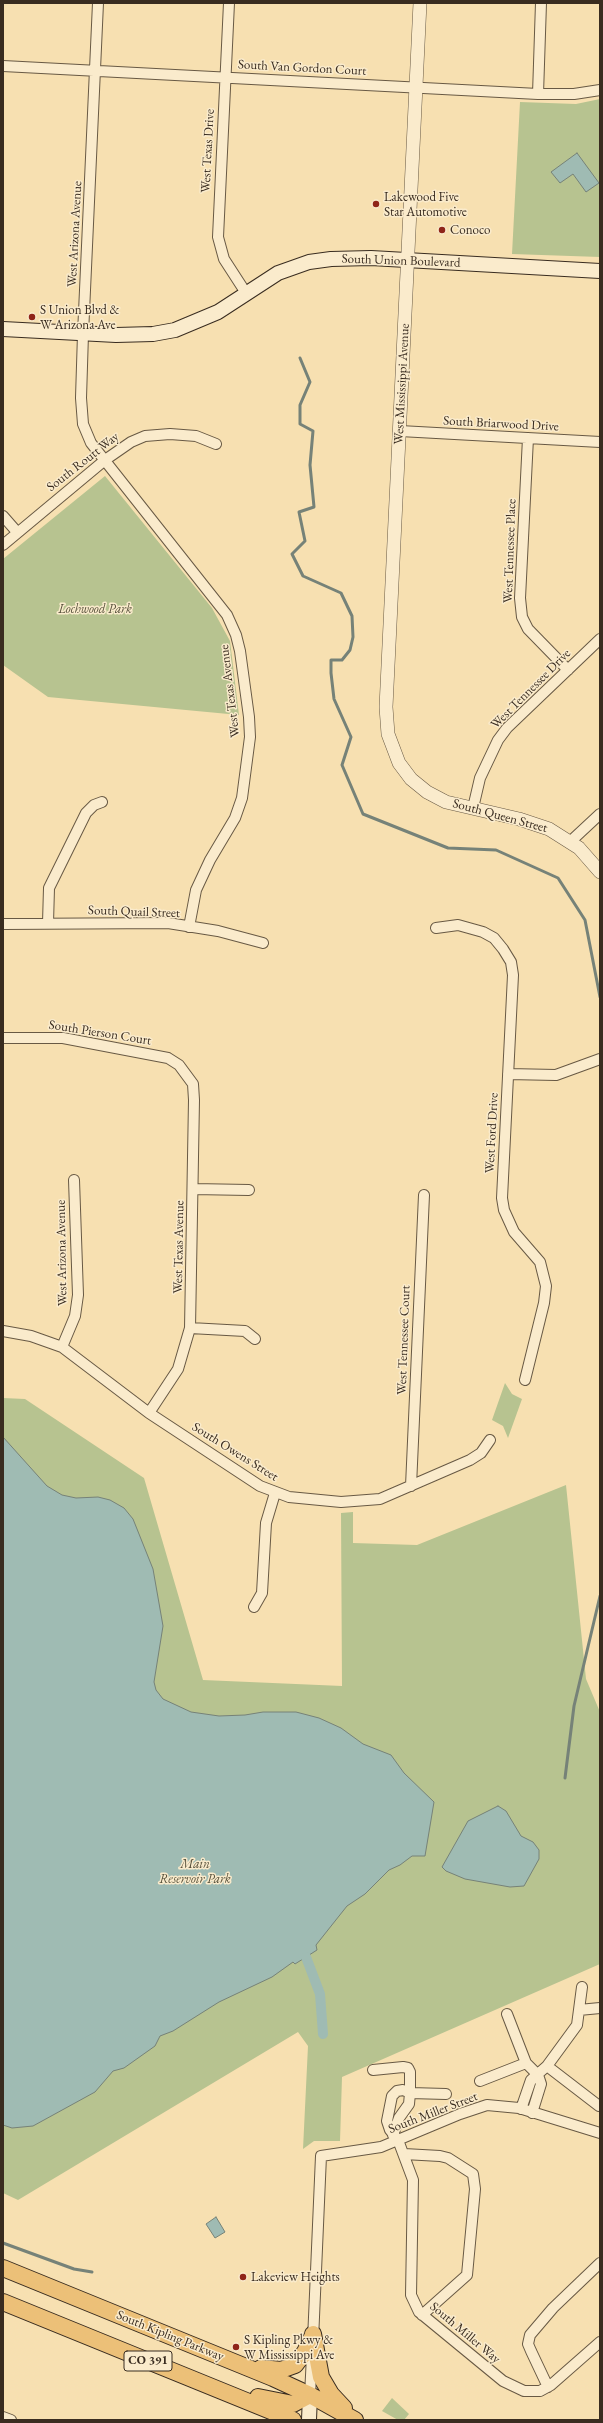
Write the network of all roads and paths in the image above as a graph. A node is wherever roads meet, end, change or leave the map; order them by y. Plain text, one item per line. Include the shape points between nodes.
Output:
1 (98, 3) edge
2 (229, 3) edge
3 (420, 3) edge
4 (541, 3) edge
5 (3, 66) edge
6 (96, 70) junction
7 (225, 77) junction
8 (417, 88) junction
9 (600, 90) edge
10 (538, 94) junction
11 (408, 260) junction
12 (600, 271) edge
13 (246, 293) junction
14 (3, 329) edge
15 (83, 334) junction
16 (400, 431) junction
17 (528, 438) junction
18 (600, 442) edge
19 (216, 444) dead end
20 (105, 460) junction
21 (3, 516) edge
22 (16, 532) junction
23 (3, 545) edge
24 (600, 639) edge
25 (568, 670) junction
26 (399, 763) joint
27 (102, 802) dead end
28 (473, 808) junction
29 (600, 814) edge
30 (571, 841) junction
31 (600, 872) edge
32 (48, 923) junction
33 (3, 924) edge
34 (189, 927) junction
35 (436, 928) dead end
36 (263, 943) dead end
37 (3, 1038) edge
38 (600, 1059) edge
39 (186, 1074) joint
40 (508, 1074) junction
41 (74, 1180) dead end
42 (193, 1189) junction
43 (249, 1190) dead end
44 (424, 1194) dead end
45 (190, 1328) junction
46 (3, 1331) edge
47 (255, 1339) dead end
48 (62, 1347) junction
49 (525, 1380) dead end
50 (149, 1413) junction
51 (490, 1440) dead end
52 (411, 1486) junction
53 (275, 1493) junction
54 (254, 1607) dead end
55 (582, 1987) dead end
56 (600, 2008) edge
57 (579, 2010) junction
58 (506, 2014) dead end
59 (526, 2063) junction
60 (547, 2066) junction
61 (373, 2070) dead end
62 (538, 2075) junction
63 (480, 2081) dead end
64 (410, 2093) junction
65 (446, 2094) dead end
66 (598, 2106) dead end
67 (521, 2109) junction
68 (532, 2112) junction
69 (600, 2133) edge
70 (396, 2138) junction
71 (404, 2154) junction
72 (600, 2263) edge
73 (3, 2268) edge
74 (3, 2302) edge
75 (422, 2316) junction
76 (313, 2334) junction
77 (600, 2342) edge
78 (230, 2360) junction
79 (209, 2386) junction
80 (548, 2387) junction
81 (310, 2394) junction
82 (247, 2402) junction
83 (3, 2416) edge
84 (11, 2420) edge
85 (271, 2420) edge
86 (293, 2420) edge
87 (309, 2420) edge
88 (355, 2420) edge
89 (361, 2420) edge

1 - 6 street, West Arizona Avenue
2 - 7 street, West Texas Drive
3 - 8 street, West Mississippi Avenue
4 - 10 street
5 - 6 street, South Van Gordon Court
6 - 7 street, South Van Gordon Court
6 - 15 street, West Arizona Avenue
7 - 8 street, South Van Gordon Court
7 - 13 street, West Texas Drive via 218,237 224,259
8 - 10 street, South Van Gordon Court
8 - 11 street, West Mississippi Avenue
9 - 10 street, South Van Gordon Court via 574,94
11 - 12 main road, South Union Boulevard
11 - 13 main road, South Union Boulevard via 320,260 278,273
11 - 16 street, West Mississippi Avenue
13 - 15 main road, South Union Boulevard via 207,318 175,330 129,335
14 - 15 main road, South Union Boulevard
15 - 20 street, West Arizona Avenue via 83,424 91,443
16 - 17 street, South Briarwood Drive
16 - 26 street, West Mississippi Avenue via 386,707 390,743
17 - 18 street, South Briarwood Drive
17 - 25 street, West Tennessee Place via 520,598 522,617 528,629
19 - 20 street, South Routt Way via 196,436 152,435 131,442
20 - 22 street, South Routt Way
20 - 34 street, West Texas Avenue via 227,615 240,651 250,738 242,798 235,818 196,890
21 - 22 street
22 - 23 street, South Routt Way
24 - 25 street, West Tennessee Drive
25 - 28 street, West Tennessee Drive via 507,728 498,740 480,778
26 - 28 street, South Queen Street via 411,779 427,792 446,802
27 - 32 street via 94,805 86,813 49,888
28 - 30 street, South Queen Street via 532,822
29 - 30 street
30 - 31 street, South Queen Street
32 - 33 street, South Quail Street
32 - 34 street, South Quail Street via 168,923
34 - 36 street, South Quail Street
35 - 40 street, West Ford Drive via 458,925 483,932 494,938 511,962 513,994
37 - 39 street, South Pierson Court via 63,1038 135,1050 168,1058
38 - 40 street via 556,1075
39 - 42 street, West Texas Avenue via 193,1084 194,1100
40 - 49 street, West Ford Drive via 502,1198 504,1210 514,1232 540,1262 546,1286
41 - 48 street, West Arizona Avenue via 78,1295 75,1316
42 - 43 street
42 - 45 street, West Texas Avenue
44 - 52 street, West Tennessee Court
45 - 47 street via 245,1331
45 - 50 street, West Texas Avenue via 178,1369
46 - 48 street, South Owens Street via 31,1336
48 - 50 street, South Owens Street
50 - 53 street, South Owens Street via 260,1486
51 - 52 street, South Owens Street via 480,1453 470,1460
52 - 53 street, South Owens Street via 373,1501 317,1500
53 - 54 street via 265,1529 262,1593
55 - 57 street
56 - 57 street
57 - 60 street via 577,2025
58 - 59 street
59 - 62 street
59 - 63 street
60 - 62 street
60 - 66 street
61 - 64 street via 408,2068
62 - 67 street via 531,2080
62 - 68 street via 541,2084
64 - 65 street
64 - 70 street via 409,2104 399,2118
64 - 70 street, South Miller Way via 396,2091 392,2096 388,2121
67 - 68 street, South Miller Street
67 - 70 street, South Miller Street via 498,2105 476,2108
68 - 69 street, South Miller Street
70 - 71 street, South Miller Way
70 - 76 street, South Miller Street via 372,2150 328,2153 322,2156
71 - 75 street, South Miller Way via 411,2170 414,2190 411,2295 414,2306
71 - 75 street via 448,2158 473,2174 475,2189 467,2275
72 - 80 street via 552,2308 530,2335 528,2344
73 - 78 main road, South Kipling Parkway / CO 391
74 - 79 main road, CO 391
75 - 80 street, South Miller Way via 510,2386 532,2392
76 - 78 main road via 301,2359 291,2368 273,2371
76 - 81 street
76 - 89 main road via 318,2365 326,2386 340,2404
77 - 80 street, South Miller Way
78 - 81 main road, South Kipling Parkway / CO 391
79 - 81 main road via 286,2404 299,2402
79 - 82 main road, CO 391
81 - 87 main road
81 - 88 main road, South Kipling Parkway / CO 391
82 - 85 main road
82 - 86 main road, CO 391
83 - 84 street

